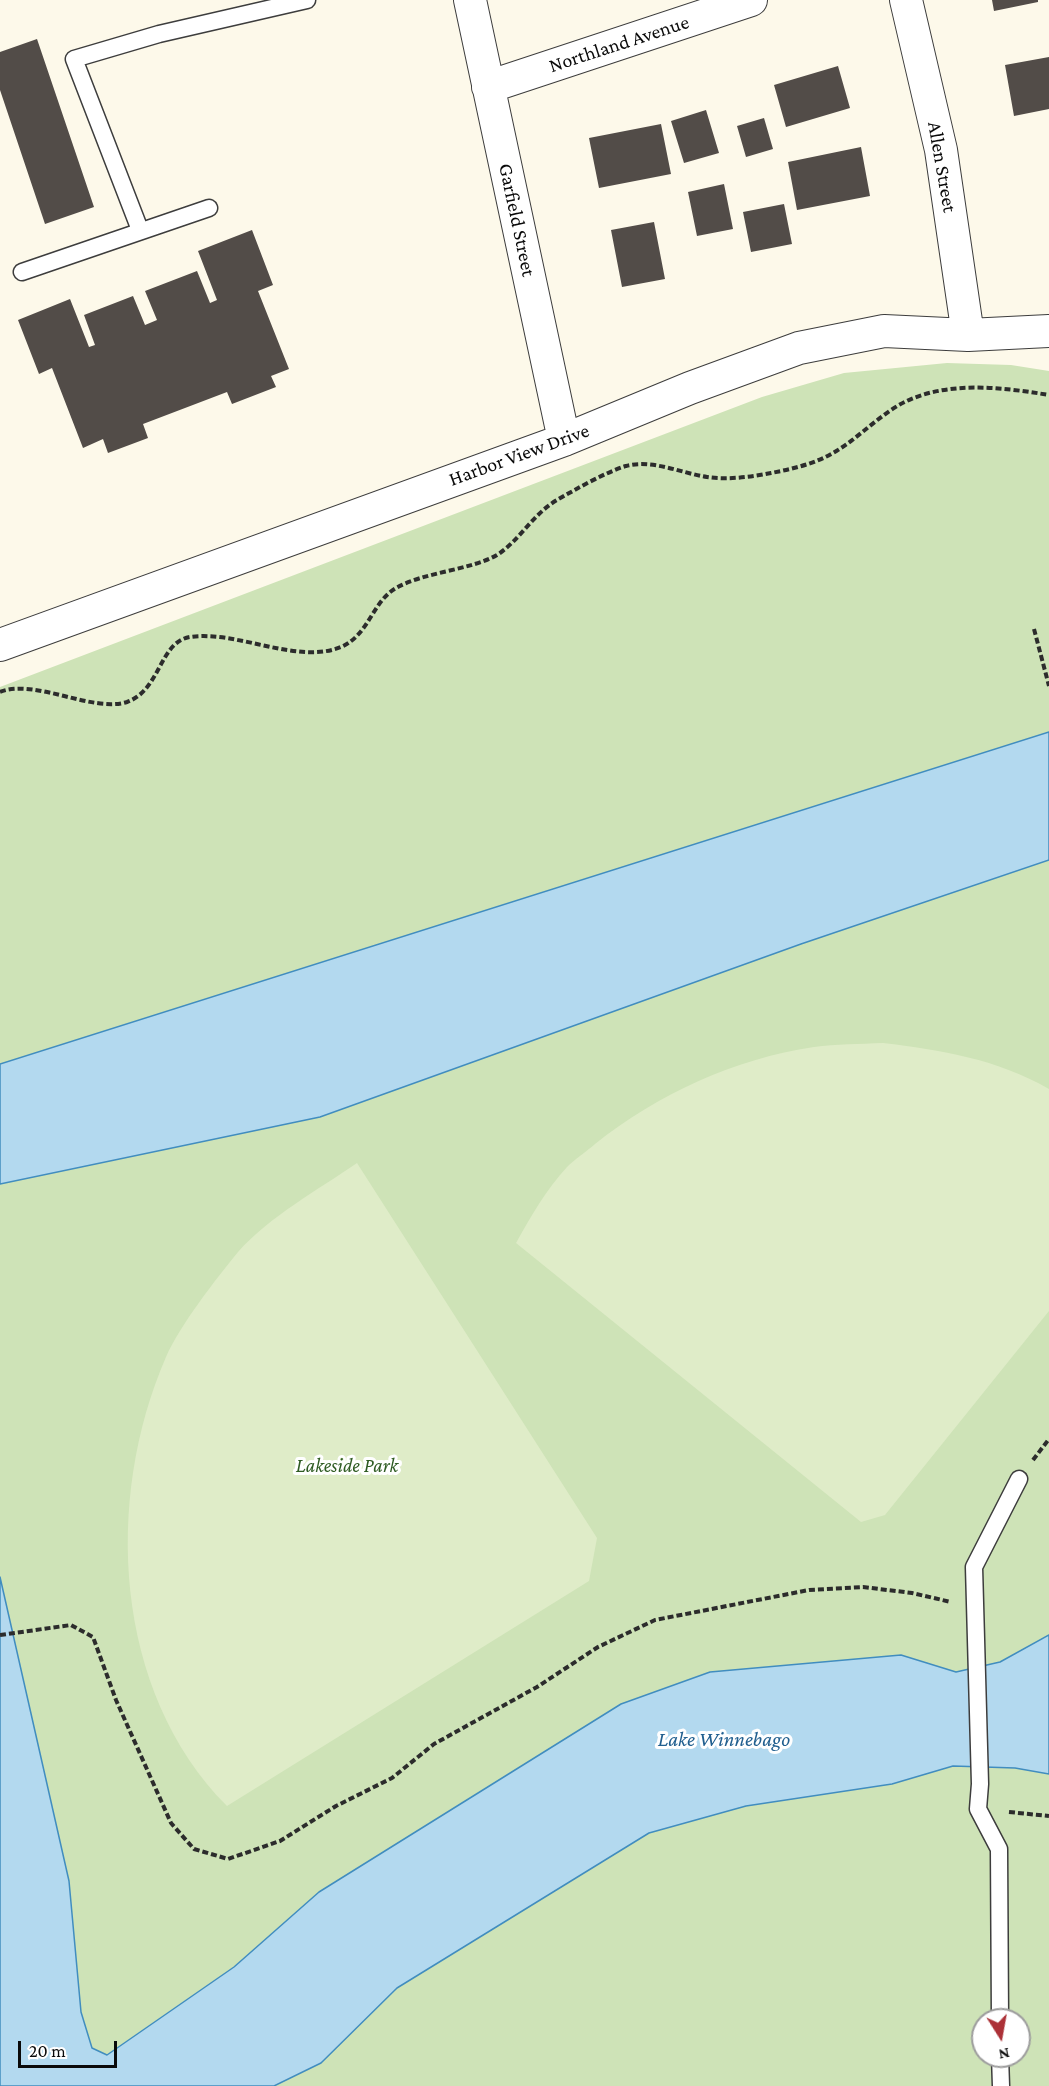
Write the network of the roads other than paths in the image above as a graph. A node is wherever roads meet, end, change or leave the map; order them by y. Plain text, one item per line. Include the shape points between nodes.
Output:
1 (307, 0) edge
2 (470, 0) edge
3 (751, 0) edge
4 (906, 0) edge
5 (488, 87) junction
6 (209, 208) dead end
7 (140, 230) junction
8 (22, 272) dead end
9 (1049, 331) edge
10 (968, 335) junction
11 (564, 440) junction
12 (0, 645) edge
13 (1019, 1479) dead end
14 (1000, 2008) edge
15 (1000, 2068) edge
16 (1000, 2086) edge

1 - 7 lane via 159,34 74,59
2 - 5 street, Garfield Street
3 - 5 street, Northland Avenue
4 - 10 street, Allen Street via 941,150
5 - 11 street, Garfield Street
6 - 7 lane
7 - 8 lane
9 - 10 street, Harbor View Drive
10 - 11 street, Harbor View Drive via 884,331 799,348
11 - 12 street, Harbor View Drive
13 - 14 lane via 974,1567 978,1809 999,1849
15 - 16 lane

